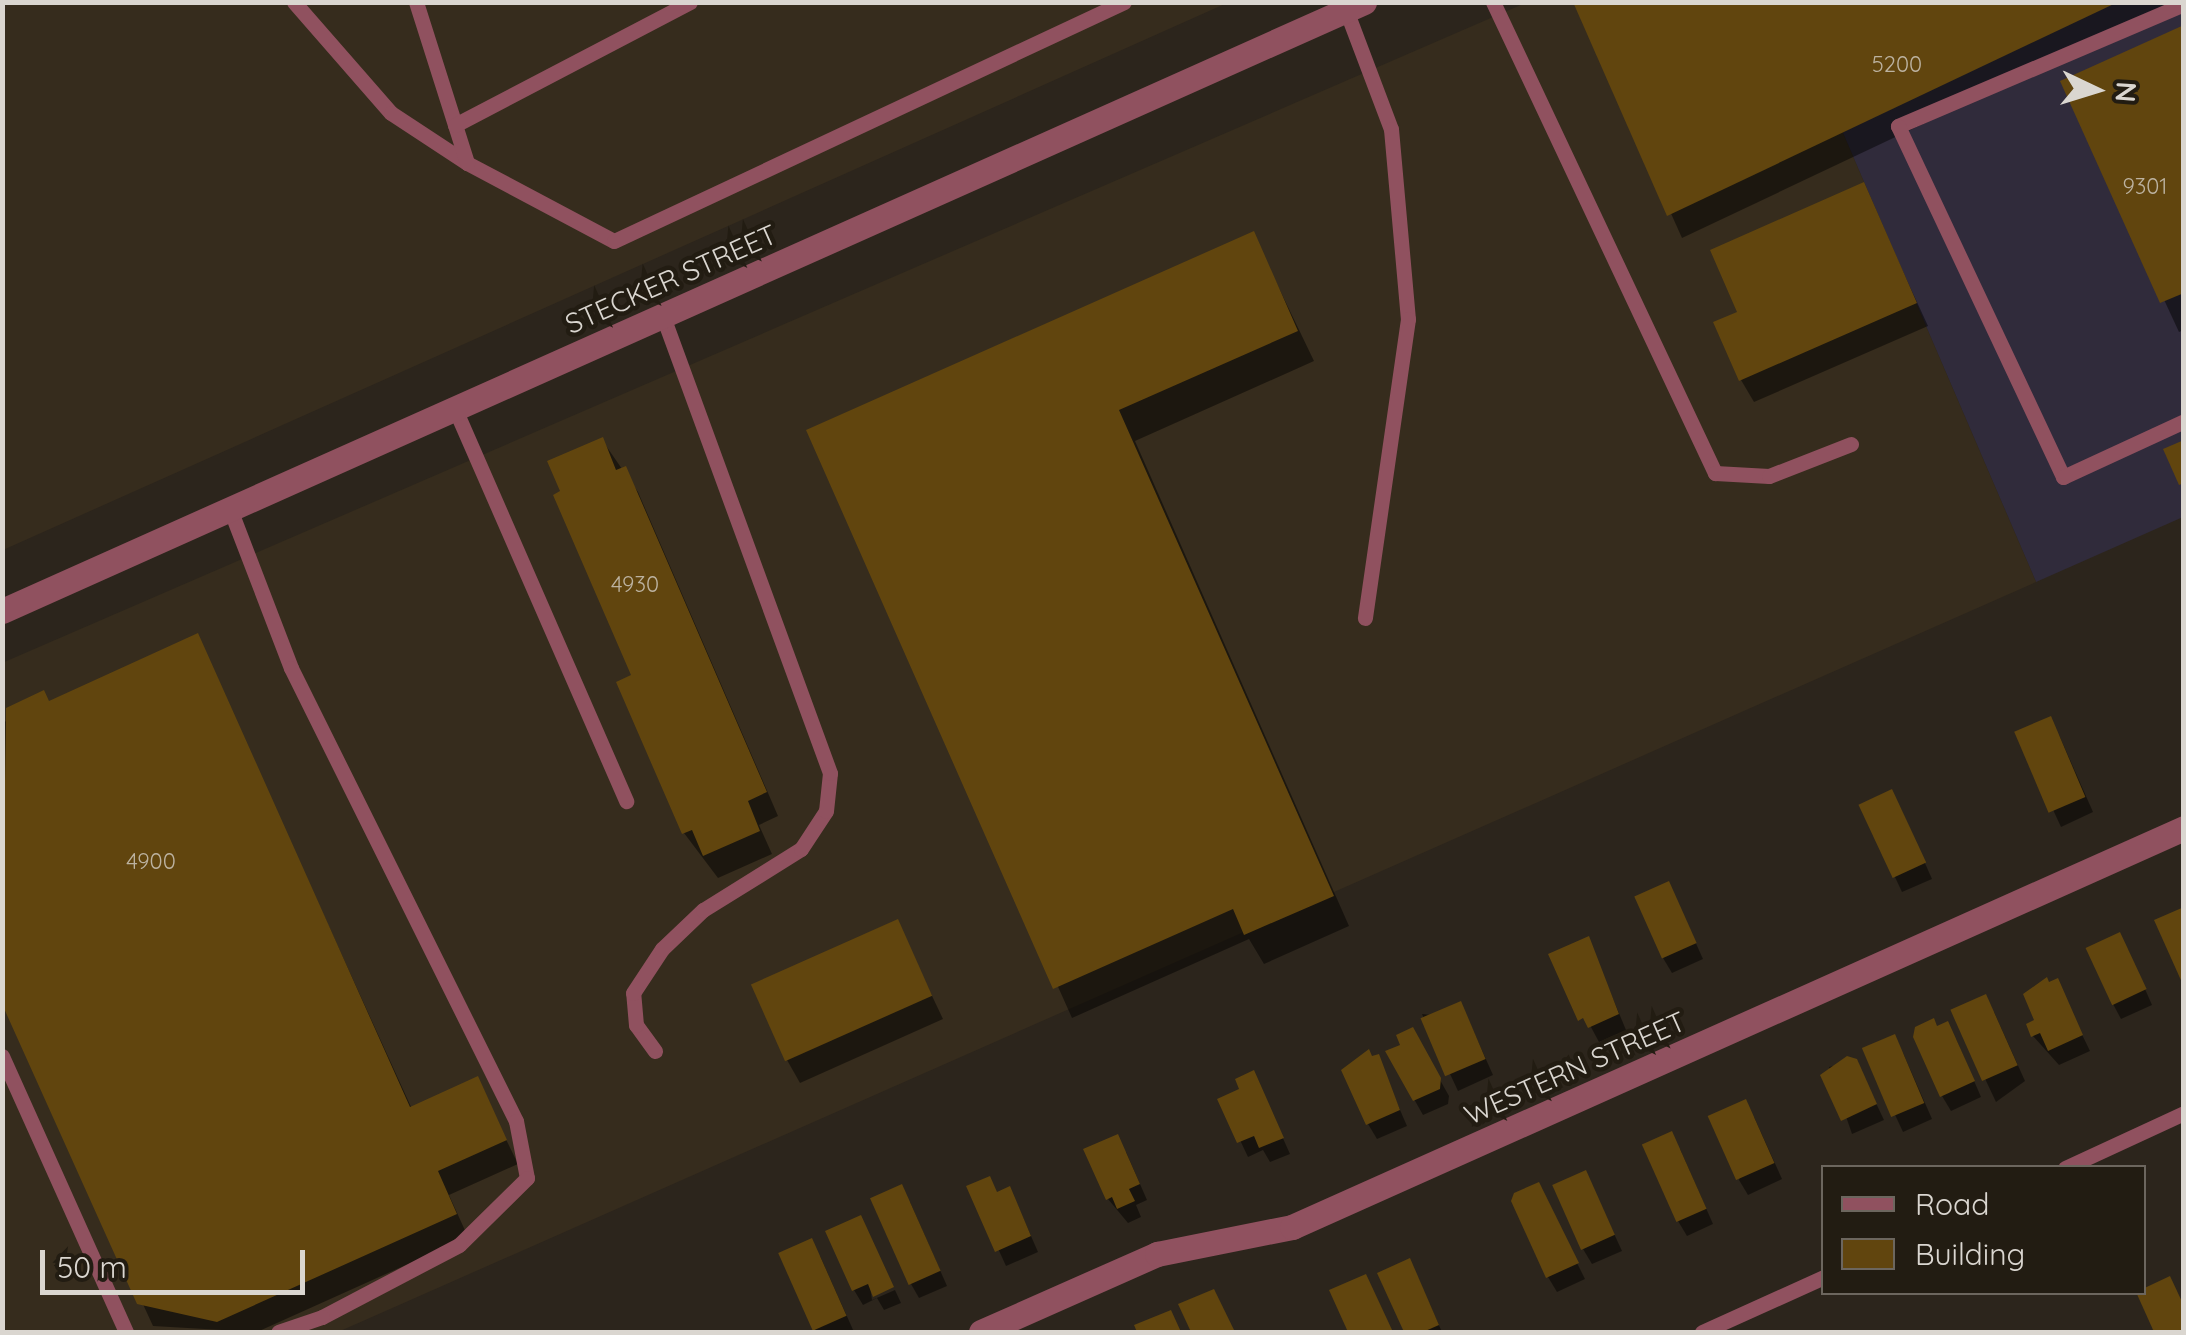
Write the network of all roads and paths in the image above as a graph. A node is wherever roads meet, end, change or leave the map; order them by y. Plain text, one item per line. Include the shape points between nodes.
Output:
1 (294, 2) edge
2 (416, 2) edge
3 (690, 2) edge
4 (1124, 2) edge
5 (1493, 2) edge
6 (2184, 4) edge
7 (1355, 6) edge
8 (455, 125) junction
9 (468, 163) junction
10 (663, 316) junction
11 (455, 409) junction
12 (2184, 420) edge
13 (1851, 444) dead end
14 (230, 509) junction
15 (2, 610) edge
16 (1365, 618) dead end
17 (626, 801) dead end
18 (2184, 828) edge
19 (655, 1051) dead end
20 (2, 1056) edge
21 (2184, 1114) edge
22 (2072, 1165) edge
23 (1821, 1278) edge
24 (126, 1332) edge
25 (278, 1332) edge
26 (981, 1332) edge
27 (1702, 1332) edge

1 - 9 lane via 390,112
2 - 8 lane
3 - 8 lane
4 - 9 lane via 614,240
5 - 13 lane via 1715,472 1768,476
6 - 12 lane via 1898,126 2062,477
7 - 10 street, STECKER STREET
7 - 16 lane via 1391,130 1408,320
8 - 9 lane
10 - 11 street, STECKER STREET
10 - 19 lane via 830,773 826,811 800,850 703,910 662,949 633,993 636,1026
11 - 14 street, STECKER STREET
11 - 17 lane
14 - 15 street, STECKER STREET
14 - 25 lane via 291,668 516,1121 527,1178 459,1245 322,1317
18 - 26 street, WESTERN STREET via 1292,1227 1157,1254
20 - 24 lane
21 - 22 lane
23 - 27 lane

